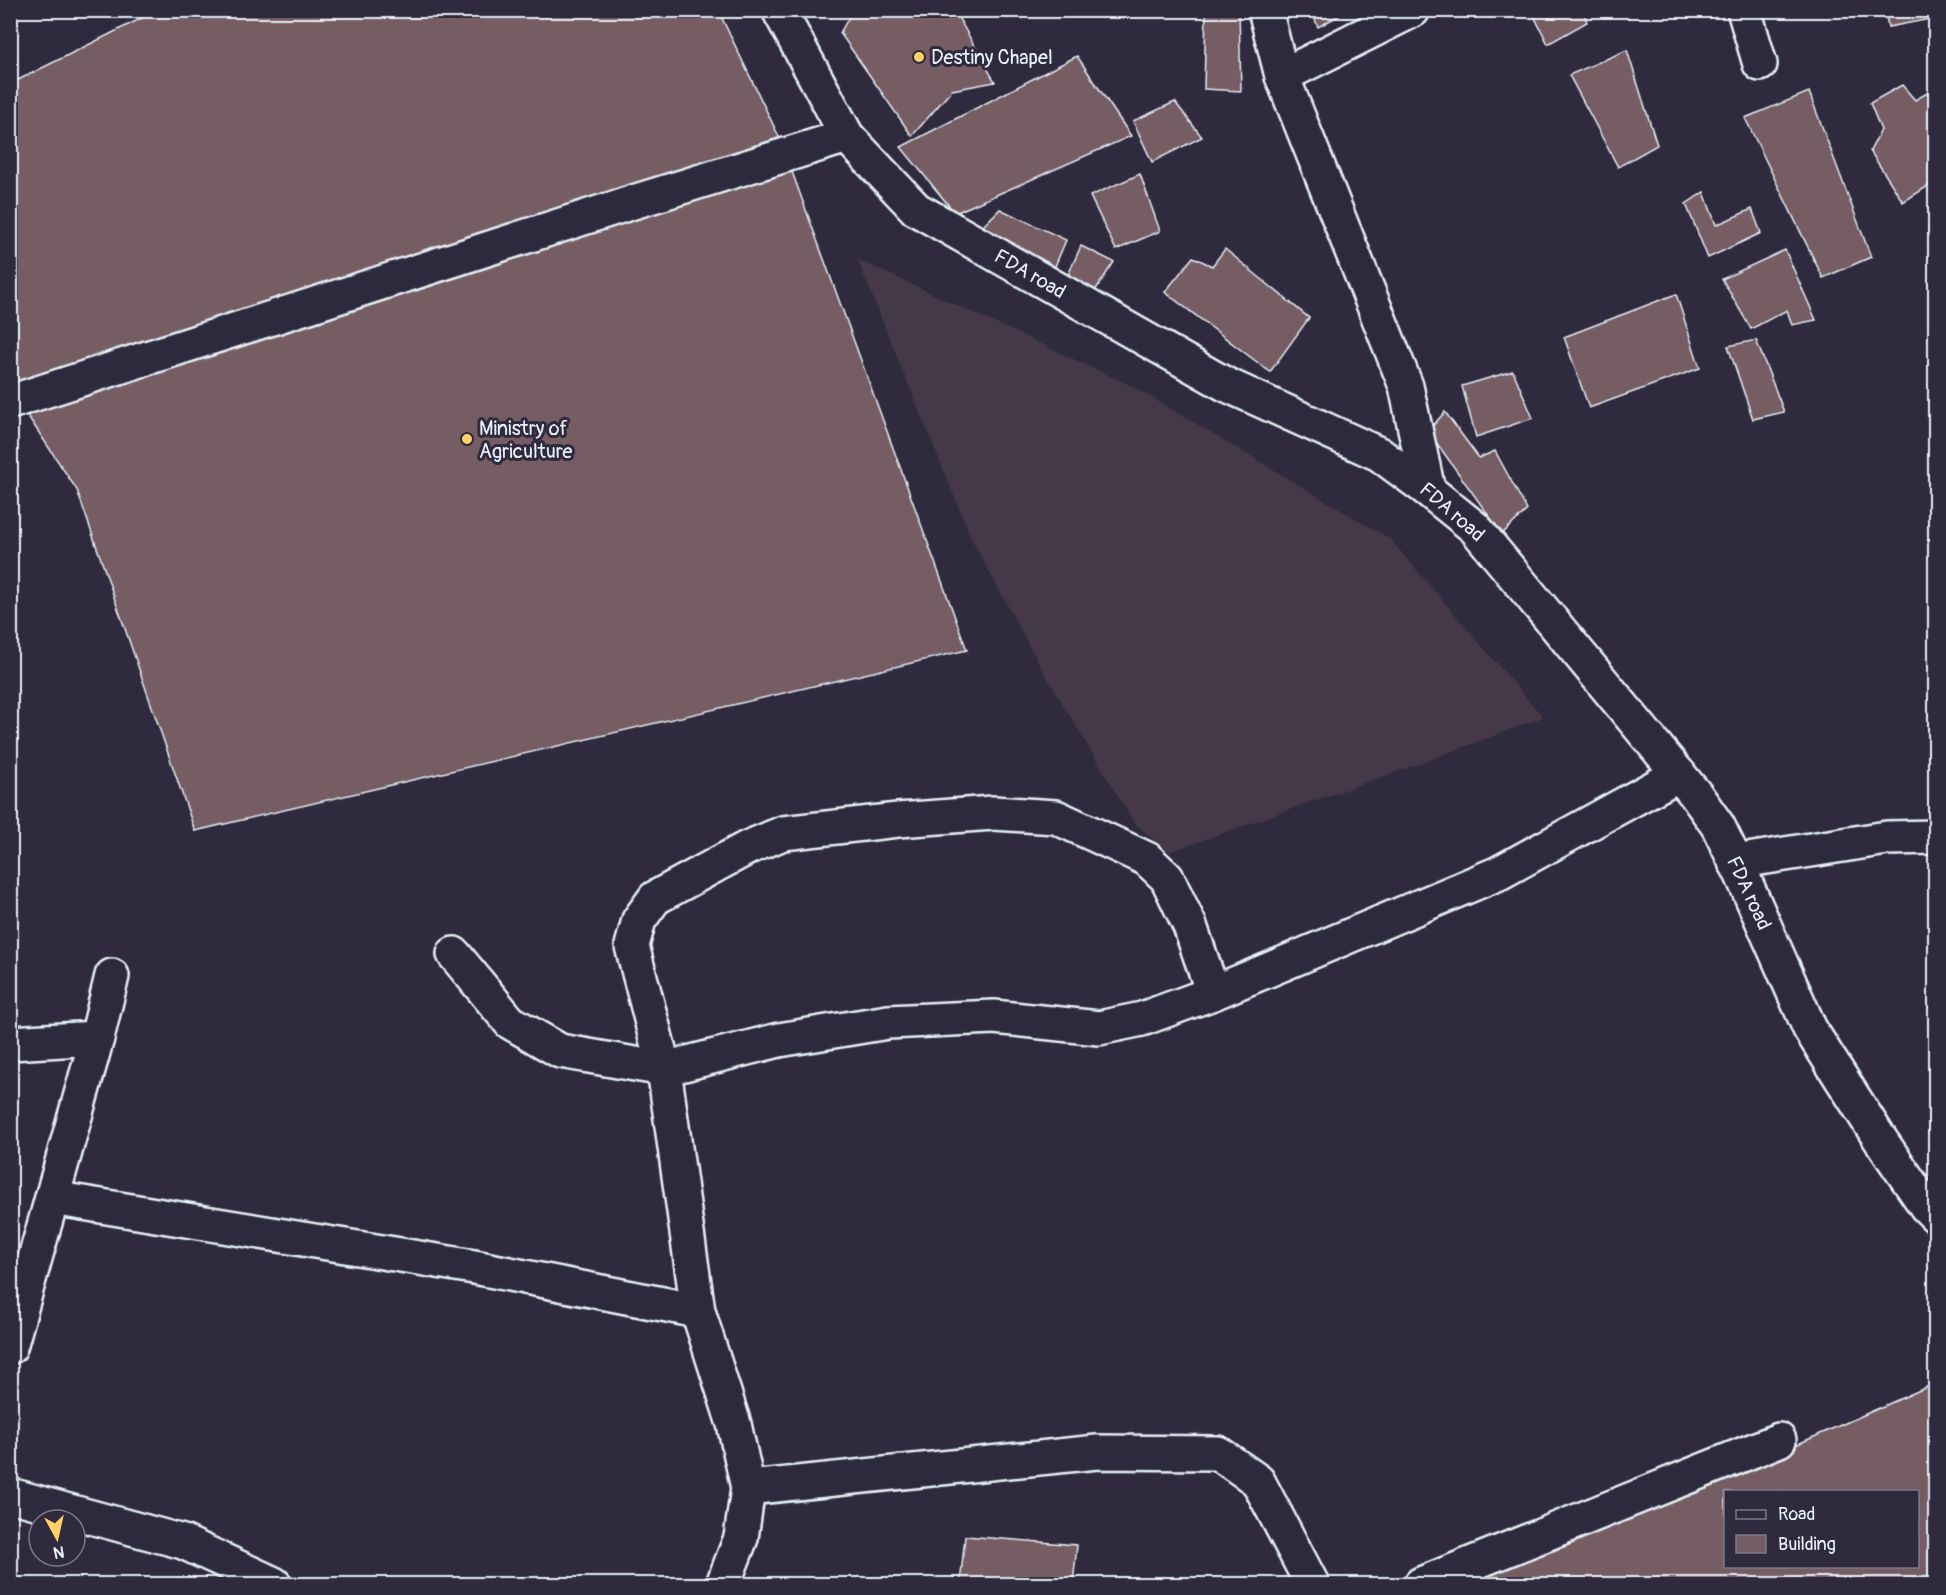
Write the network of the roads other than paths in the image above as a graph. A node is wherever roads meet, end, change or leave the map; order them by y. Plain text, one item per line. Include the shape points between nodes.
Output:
1 (779, 10) edge
2 (1265, 10) edge
3 (1413, 10) edge
4 (1744, 10) edge
5 (1760, 64) dead end
6 (1282, 76) junction
7 (847, 136) junction
8 (10, 402) edge
9 (1428, 490) junction
10 (1679, 774) junction
11 (1935, 837) edge
12 (1736, 862) junction
13 (454, 954) dead end
14 (112, 976) dead end
15 (1214, 993) junction
16 (97, 1038) junction
17 (10, 1043) edge
18 (664, 1069) junction
19 (52, 1198) junction
20 (1935, 1216) edge
21 (698, 1311) junction
22 (10, 1347) edge
23 (1779, 1440) dead end
24 (748, 1488) junction
25 (10, 1495) edge
26 (274, 1584) edge
27 (723, 1584) edge
28 (1312, 1584) edge
29 (1421, 1584) edge

1 - 7 street, FDA road
2 - 6 street
3 - 6 street
4 - 5 street
6 - 9 street via 1406,386
7 - 8 street
7 - 9 street, FDA road via 915,208 1225,384 1379,454
9 - 10 street, FDA road via 1475,528
10 - 12 street, FDA road via 1718,826
10 - 15 street via 1499,873
11 - 12 street via 1887,838
12 - 20 street, FDA road via 1810,1029
13 - 18 street via 510,1022 560,1051
14 - 16 street
15 - 18 street via 1142,1019 1100,1028 994,1017 888,1022 779,1040
15 - 18 street via 1190,926 1167,878 1147,859 1056,817 993,813 783,833 655,898 639,920 632,946
16 - 17 street
16 - 19 street
18 - 21 street
19 - 21 street via 474,1267
19 - 22 street
21 - 24 street via 734,1424
23 - 29 street
24 - 27 street via 741,1538
24 - 28 street via 1097,1452 1218,1453 1258,1481
25 - 26 street via 183,1542

